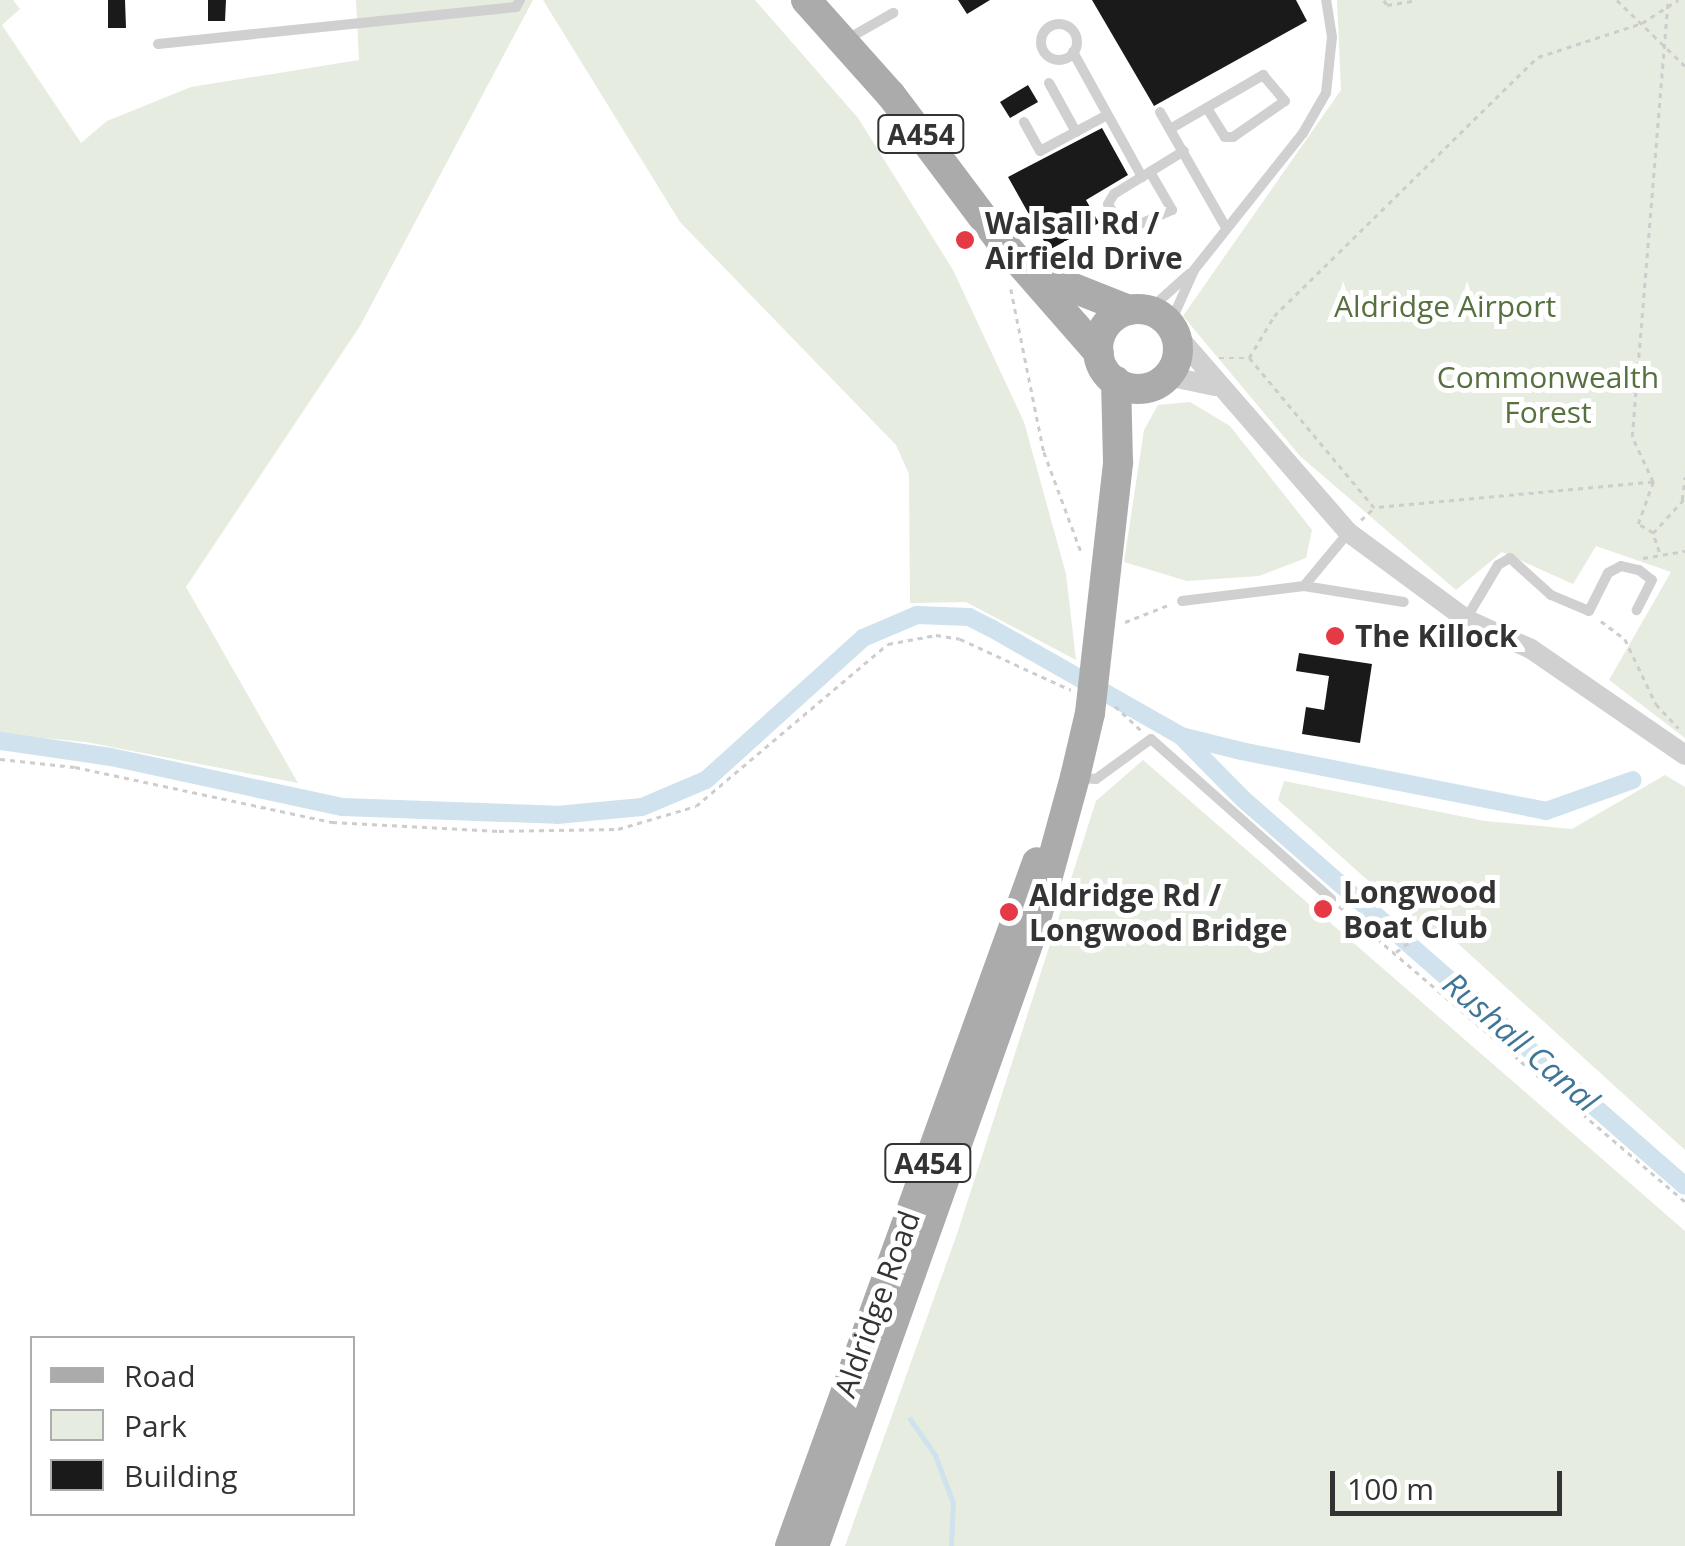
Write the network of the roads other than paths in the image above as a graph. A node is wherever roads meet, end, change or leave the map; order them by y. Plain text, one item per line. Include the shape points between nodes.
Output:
1 (520, 0) edge
2 (806, 0) edge
3 (1326, 0) edge
4 (894, 13) dead end
5 (844, 41) junction
6 (158, 44) dead end
7 (1072, 52) dead end
8 (1050, 82) dead end
9 (1207, 108) junction
10 (1160, 112) dead end
11 (1108, 115) junction
12 (1024, 122) dead end
13 (1170, 129) junction
14 (1076, 132) junction
15 (1184, 151) junction
16 (1146, 175) junction
17 (1225, 226) junction
18 (1194, 270) junction
19 (1030, 271) junction
20 (1156, 319) junction
21 (1099, 352) junction
22 (1165, 378) junction
23 (1116, 382) junction
24 (1214, 386) junction
25 (1118, 462) junction
26 (1348, 532) junction
27 (1304, 586) junction
28 (1182, 600) road end
29 (1404, 602) dead end
30 (1636, 610) dead end
31 (1466, 619) junction
32 (1685, 755) edge
33 (1074, 780) junction
34 (1331, 899) road end
35 (806, 1537) edge

1 - 6 lane via 516,7
2 - 5 main road, A454
3 - 17 lane via 1332,37 1326,93 1304,133
4 - 5 lane
5 - 19 main road, A454
7 - 11 lane
8 - 14 lane
9 - 9 lane via 1262,75 1271,77 1285,101 1233,138 1225,137
9 - 13 lane
10 - 13 lane
11 - 14 lane
11 - 16 lane
12 - 14 lane via 1040,152
13 - 15 lane
15 - 16 lane
15 - 17 lane
16 - 16 lane via 1108,204 1124,231 1172,210
17 - 18 lane
18 - 20 lane
18 - 20 lane
19 - 20 main road, A454
19 - 21 main road, A454
20 - 21 main road via 1108,324
20 - 22 main road via 1178,354
20 - 24 street
21 - 23 main road
22 - 23 main road via 1141,388
22 - 24 street
22 - 25 main road, Aldridge Road / A454
23 - 25 main road, Aldridge Road / A454
24 - 26 street
25 - 33 main road, Aldridge Road / A454 via 1095,689
26 - 27 lane
26 - 31 street
27 - 28 lane
27 - 29 lane
30 - 31 lane via 1652,580 1621,566 1598,586 1589,612 1552,595 1510,558 1498,565
31 - 32 street via 1530,649
33 - 34 lane via 1096,780 1151,739
33 - 35 main road, Aldridge Road / A454 via 1013,914

